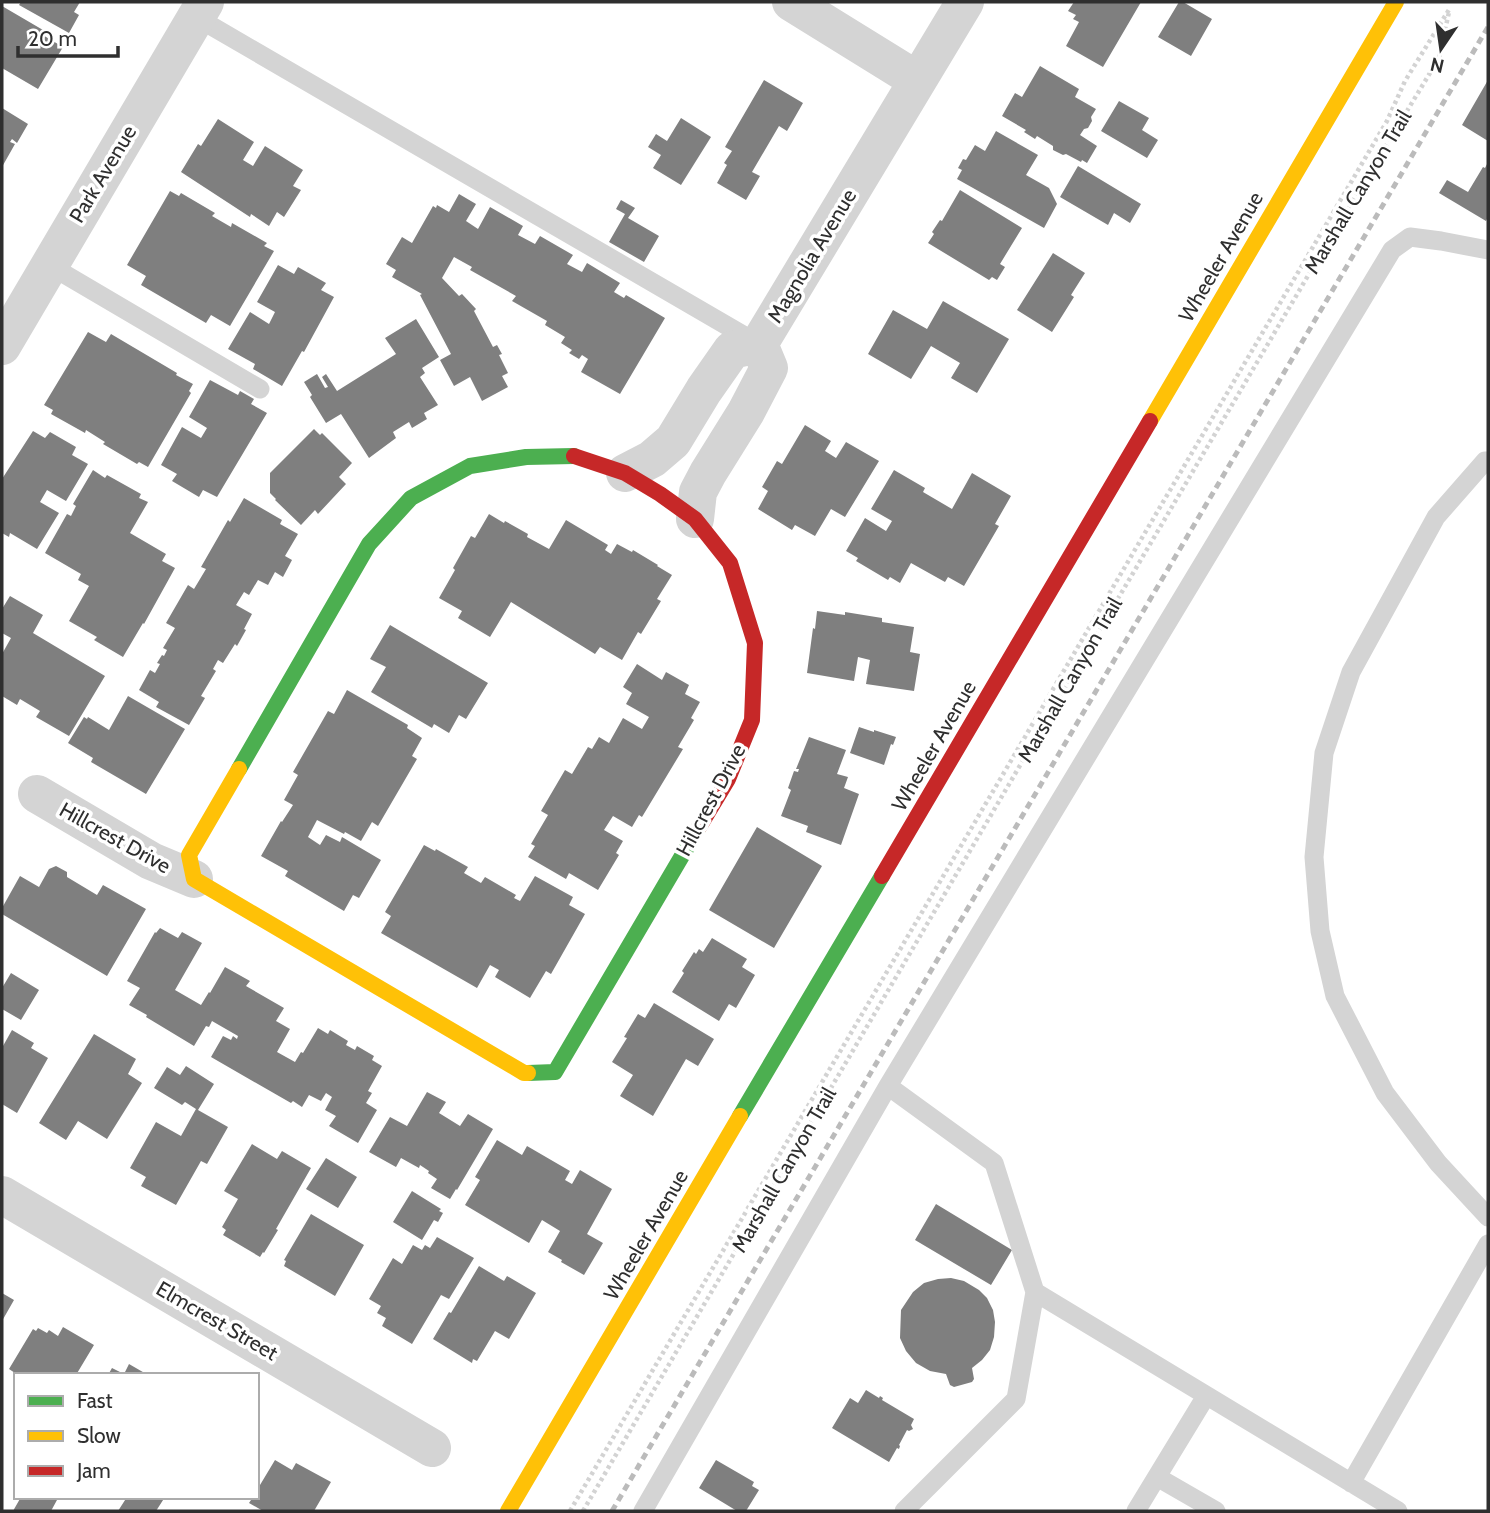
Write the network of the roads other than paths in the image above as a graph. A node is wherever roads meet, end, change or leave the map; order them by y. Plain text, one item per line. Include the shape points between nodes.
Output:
1 (791, 2) edge
2 (965, 2) edge
3 (1396, 2) edge
4 (200, 9) edge
5 (917, 80) junction
6 (1488, 250) edge
7 (49, 265) junction
8 (759, 344) junction
9 (2, 346) edge
10 (260, 389) dead end
11 (1488, 461) edge
12 (625, 473) junction
13 (695, 519) junction
14 (37, 794) dead end
15 (194, 879) junction
16 (888, 1086) junction
17 (2, 1195) edge
18 (1488, 1217) edge
19 (1488, 1244) edge
20 (1035, 1293) junction
21 (1206, 1396) junction
22 (432, 1448) dead end
23 (1157, 1477) junction
24 (1351, 1483) junction
25 (508, 1511) edge
26 (643, 1511) edge
27 (904, 1511) edge
28 (1136, 1511) edge
29 (1216, 1511) edge
30 (1398, 1511) edge

1 - 5 street
2 - 5 street, Magnolia Avenue
3 - 25 street, Wheeler Avenue
4 - 7 street, Park Avenue
4 - 8 lane
5 - 8 street, Magnolia Avenue
6 - 16 lane via 1410,237 1392,250
7 - 9 street, Park Avenue
7 - 10 lane
8 - 12 street, Magnolia Avenue via 732,350 673,441
8 - 13 street via 769,368 698,492
11 - 18 lane via 1436,517 1351,672 1324,752 1314,857 1320,931 1335,996 1385,1093 1438,1163
12 - 13 street, Hillcrest Drive
12 - 15 street, Hillcrest Drive via 574,457 526,457 470,466 411,498 369,544 189,855
13 - 15 street, Hillcrest Drive via 730,563 755,643 752,720 728,779 555,1072 524,1073
14 - 15 street, Hillcrest Drive via 151,861
16 - 20 lane via 995,1163
16 - 26 lane
17 - 22 street, Elmcrest Street
19 - 24 lane
20 - 21 lane
20 - 27 lane via 1016,1399
21 - 23 lane
21 - 24 lane
23 - 28 lane
23 - 29 lane
24 - 30 lane

